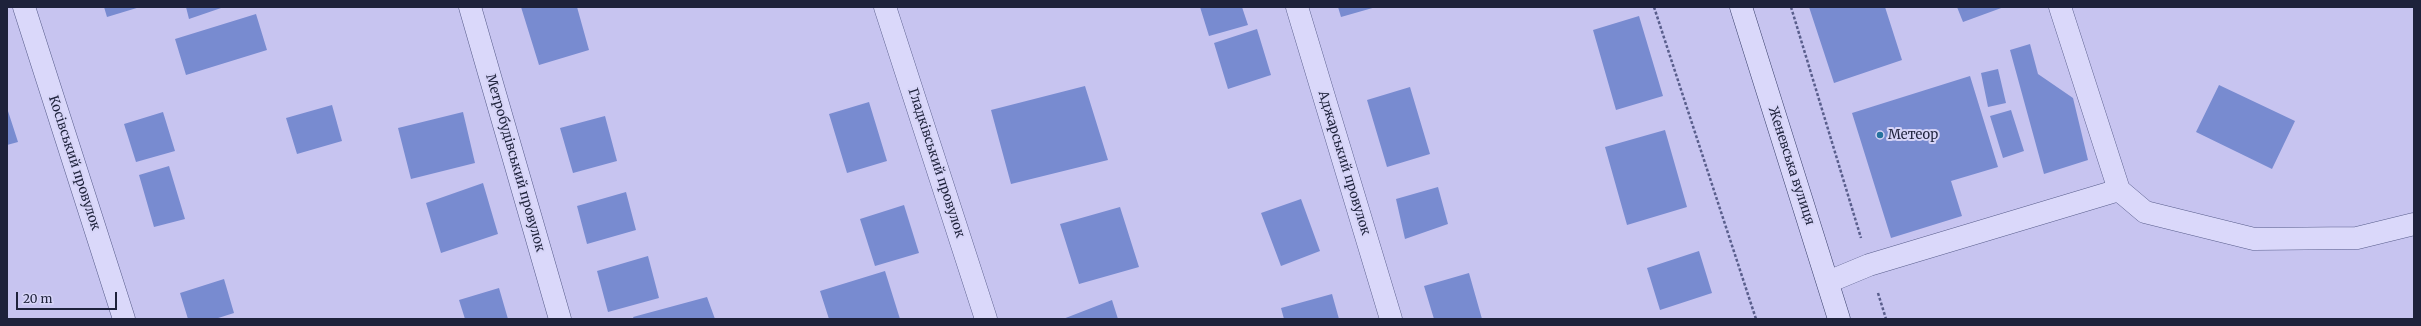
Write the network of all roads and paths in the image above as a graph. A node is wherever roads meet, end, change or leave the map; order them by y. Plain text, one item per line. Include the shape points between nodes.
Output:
1 (24, 7) edge
2 (470, 7) edge
3 (885, 7) edge
4 (1297, 7) edge
5 (1654, 7) edge
6 (1791, 7) edge
7 (2060, 7) edge
8 (1742, 11) edge
9 (2119, 190) junction
10 (2414, 224) edge
11 (1869, 265) junction
12 (1828, 282) junction
13 (124, 319) edge
14 (560, 319) edge
15 (986, 319) edge
16 (1391, 319) edge
17 (1756, 319) edge
18 (1839, 319) edge
19 (1886, 319) edge

1 - 13 street, Косівський провулок
2 - 14 street, Метробудівський провулок
3 - 15 street, Гладківський провулок
4 - 16 street, Аджарський провулок
5 - 17 path
6 - 11 path
7 - 9 street
8 - 12 street, Женевська вулиця
9 - 10 street via 2145,212 2254,239 2357,238
9 - 11 street
11 - 12 street
11 - 19 path
12 - 18 street, Женевська вулиця

